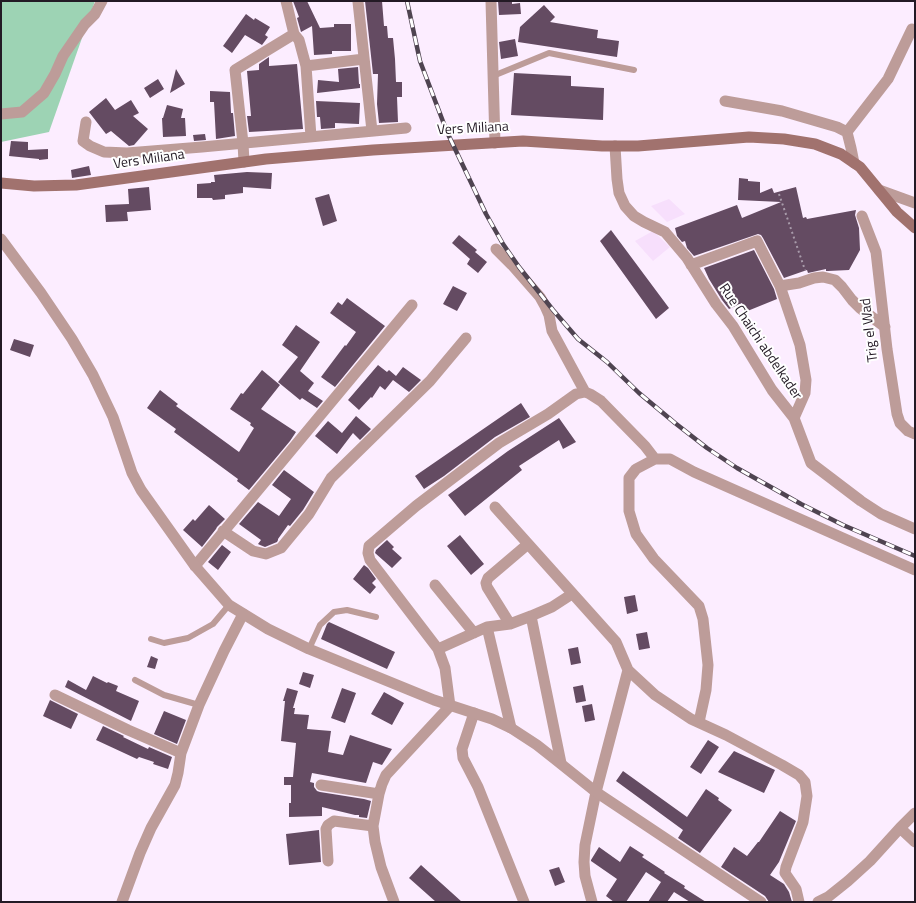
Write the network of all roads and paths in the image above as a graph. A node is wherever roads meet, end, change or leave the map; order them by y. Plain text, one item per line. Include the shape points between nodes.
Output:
1 (102, 1) edge
2 (286, 1) edge
3 (490, 1) edge
4 (358, 2) edge
5 (912, 29) dead end
6 (294, 34) junction
7 (364, 59) junction
8 (306, 66) junction
9 (634, 70) dead end
10 (493, 76) junction
11 (725, 101) dead end
12 (1, 114) edge
13 (86, 122) dead end
14 (406, 128) dead end
15 (372, 131) junction
16 (847, 132) junction
17 (311, 137) junction
18 (243, 143) junction
19 (495, 143) junction
20 (615, 146) junction
21 (244, 162) junction
22 (854, 163) junction
23 (1, 183) edge
24 (879, 190) junction
25 (779, 194) dead end
26 (915, 203) edge
27 (862, 216) dead end
28 (915, 228) edge
29 (1, 239) edge
30 (496, 249) dead end
31 (691, 265) junction
32 (809, 280) junction
33 (780, 286) junction
34 (412, 305) dead end
35 (885, 327) junction
36 (466, 338) dead end
37 (585, 392) junction
38 (794, 418) junction
39 (915, 434) edge
40 (655, 459) junction
41 (495, 507) dead end
42 (915, 529) edge
43 (223, 531) junction
44 (528, 544) junction
45 (195, 566) junction
46 (915, 570) edge
47 (435, 585) dead end
48 (572, 594) junction
49 (229, 605) junction
50 (243, 614) junction
51 (531, 616) junction
52 (376, 617) dead end
53 (510, 624) junction
54 (488, 627) junction
55 (474, 633) junction
56 (151, 639) dead end
57 (309, 649) junction
58 (438, 649) junction
59 (628, 670) junction
60 (135, 680) dead end
61 (55, 695) dead end
62 (199, 705) junction
63 (450, 706) junction
64 (474, 713) junction
65 (699, 722) junction
66 (511, 728) junction
67 (181, 753) junction
68 (561, 763) junction
69 (321, 785) dead end
70 (596, 792) junction
71 (379, 794) junction
72 (915, 814) edge
73 (373, 826) junction
74 (900, 828) junction
75 (915, 842) edge
76 (328, 861) dead end
77 (122, 902) edge
78 (394, 902) edge
79 (524, 902) edge
80 (592, 902) edge
81 (761, 902) edge
82 (799, 902) edge
83 (818, 902) edge

1 - 12 street via 63,56 44,93 22,112
2 - 6 street
3 - 10 street
4 - 7 street
5 - 16 street via 888,79
6 - 8 street via 299,40
6 - 18 street via 236,70
7 - 8 street
7 - 15 street
8 - 17 street
9 - 10 lane via 549,53
10 - 19 street
11 - 16 street via 782,111
13 - 18 street via 83,141 104,152 127,153
14 - 15 street
15 - 17 street
16 - 22 street
17 - 18 street
18 - 21 street
19 - 20 main road, Vers Miliana via 523,141
19 - 21 main road, Vers Miliana via 373,150
20 - 22 main road, Vers Miliana via 646,146 749,137 784,139 815,144 841,154
20 - 31 street, Rue Chaichi abdelkader via 619,193 625,206 634,216 665,232
21 - 23 main road, Vers Miliana via 76,185 34,186
22 - 24 main road, Vers Miliana
24 - 26 street
24 - 28 main road, Vers Miliana via 897,212
25 - 32 path
27 - 35 street, Trig el Wad via 876,252
29 - 45 street via 72,339 113,417 132,473 141,490
30 - 37 street via 545,306 552,331
31 - 33 street via 757,241
31 - 38 street, Rue Chaichi abdelkader via 733,326 772,390
32 - 33 street
32 - 35 street via 823,277 835,280 860,308
33 - 38 street via 800,345 806,380 805,393
34 - 43 street
35 - 39 street, Trig el Wad via 897,414 900,423
36 - 43 street via 430,381 331,478 309,514 281,548 266,554 252,551
37 - 40 street via 601,401
37 - 58 street via 576,394 499,443 416,506 369,546 370,560
38 - 42 street, Rue Chaichi abdelkader via 811,463 881,514
40 - 46 street via 670,459
40 - 65 street via 636,468 629,478 629,511 636,534 654,559 699,606 708,664 706,690
41 - 44 street
43 - 45 street
44 - 48 street
44 - 53 street via 488,578 486,583
45 - 49 street
47 - 55 street
48 - 51 street
48 - 59 street via 616,642
49 - 50 street
49 - 56 lane via 213,624 188,638 164,643
50 - 57 street
50 - 62 street
51 - 53 street
51 - 68 street
52 - 57 lane via 347,610 334,612 320,625
53 - 54 street
54 - 55 street
54 - 66 street
55 - 58 street
57 - 63 street
58 - 63 street via 445,668
59 - 65 street via 655,695
59 - 70 street
60 - 62 lane via 164,695
61 - 67 street
62 - 67 street
63 - 64 street
63 - 71 street via 386,775
64 - 66 street
64 - 79 street via 462,749 463,758 478,787
65 - 82 street via 782,765 799,775 805,782 807,796 803,822 785,873 796,889
66 - 68 street
67 - 77 street via 175,785 151,828
68 - 70 street
69 - 71 street
70 - 80 street via 584,862
70 - 81 street
71 - 73 street
72 - 74 street
73 - 76 street via 334,822 328,825
73 - 78 street via 375,842
74 - 75 street
74 - 83 street via 848,882

